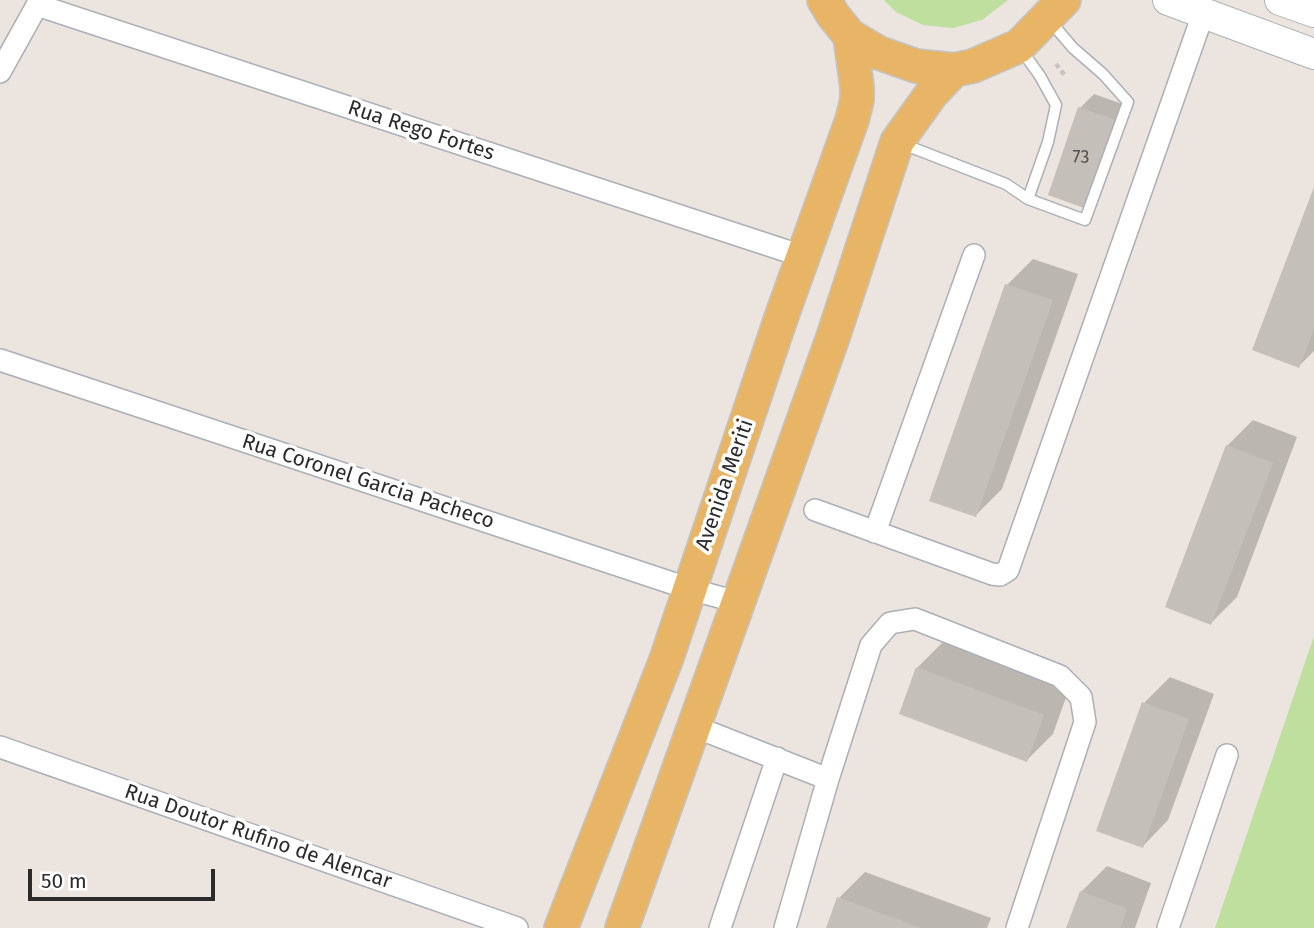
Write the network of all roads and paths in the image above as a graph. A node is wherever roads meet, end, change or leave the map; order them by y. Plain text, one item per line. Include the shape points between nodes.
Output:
1 (824, 0) edge
2 (1168, 0) edge
3 (1280, 0) edge
4 (39, 3) edge
5 (1061, 7) edge
6 (1314, 12) edge
7 (1203, 13) junction
8 (850, 36) junction
9 (1019, 46) junction
10 (1314, 54) edge
11 (1056, 65) dead end
12 (954, 70) junction
13 (0, 72) edge
14 (1066, 78) dead end
15 (897, 142) junction
16 (1028, 199) junction
17 (974, 255) dead end
18 (805, 257) junction
19 (0, 360) edge
20 (815, 510) dead end
21 (875, 531) junction
22 (690, 589) junction
23 (737, 602) junction
24 (693, 726) junction
25 (0, 747) edge
26 (1227, 755) dead end
27 (777, 758) junction
28 (828, 779) junction
29 (517, 928) edge
30 (561, 928) edge
31 (622, 928) edge
32 (720, 928) edge
33 (785, 928) edge
34 (1017, 928) edge
35 (1168, 928) edge

1 - 8 main road
2 - 7 main road
3 - 6 main road
4 - 13 street
4 - 18 street, Rua Rego Fortes
5 - 9 main road
5 - 16 lane via 1073,48 1128,102 1086,220
7 - 10 main road
7 - 21 street via 1008,570 992,574
8 - 12 main road via 878,53 916,66
8 - 18 main road, Avenida Meriti via 857,100
9 - 12 main road
9 - 16 lane via 1056,105
11 - 14 path
12 - 15 main road
15 - 16 lane via 1006,184
15 - 23 main road via 833,337
17 - 21 street
18 - 22 main road, Avenida Meriti
19 - 22 street, Rua Coronel Garcia Pacheco
20 - 21 street
22 - 23 street, Rua Coronel Garcia Pacheco
22 - 30 main road, Avenida Meriti
23 - 24 main road
24 - 27 street
24 - 31 main road
25 - 29 street, Rua Doutor Rufino de Alencar
26 - 35 street
27 - 28 street
27 - 32 street
28 - 33 street
28 - 34 street via 871,645 890,623 915,619 1060,676 1081,697 1085,722

